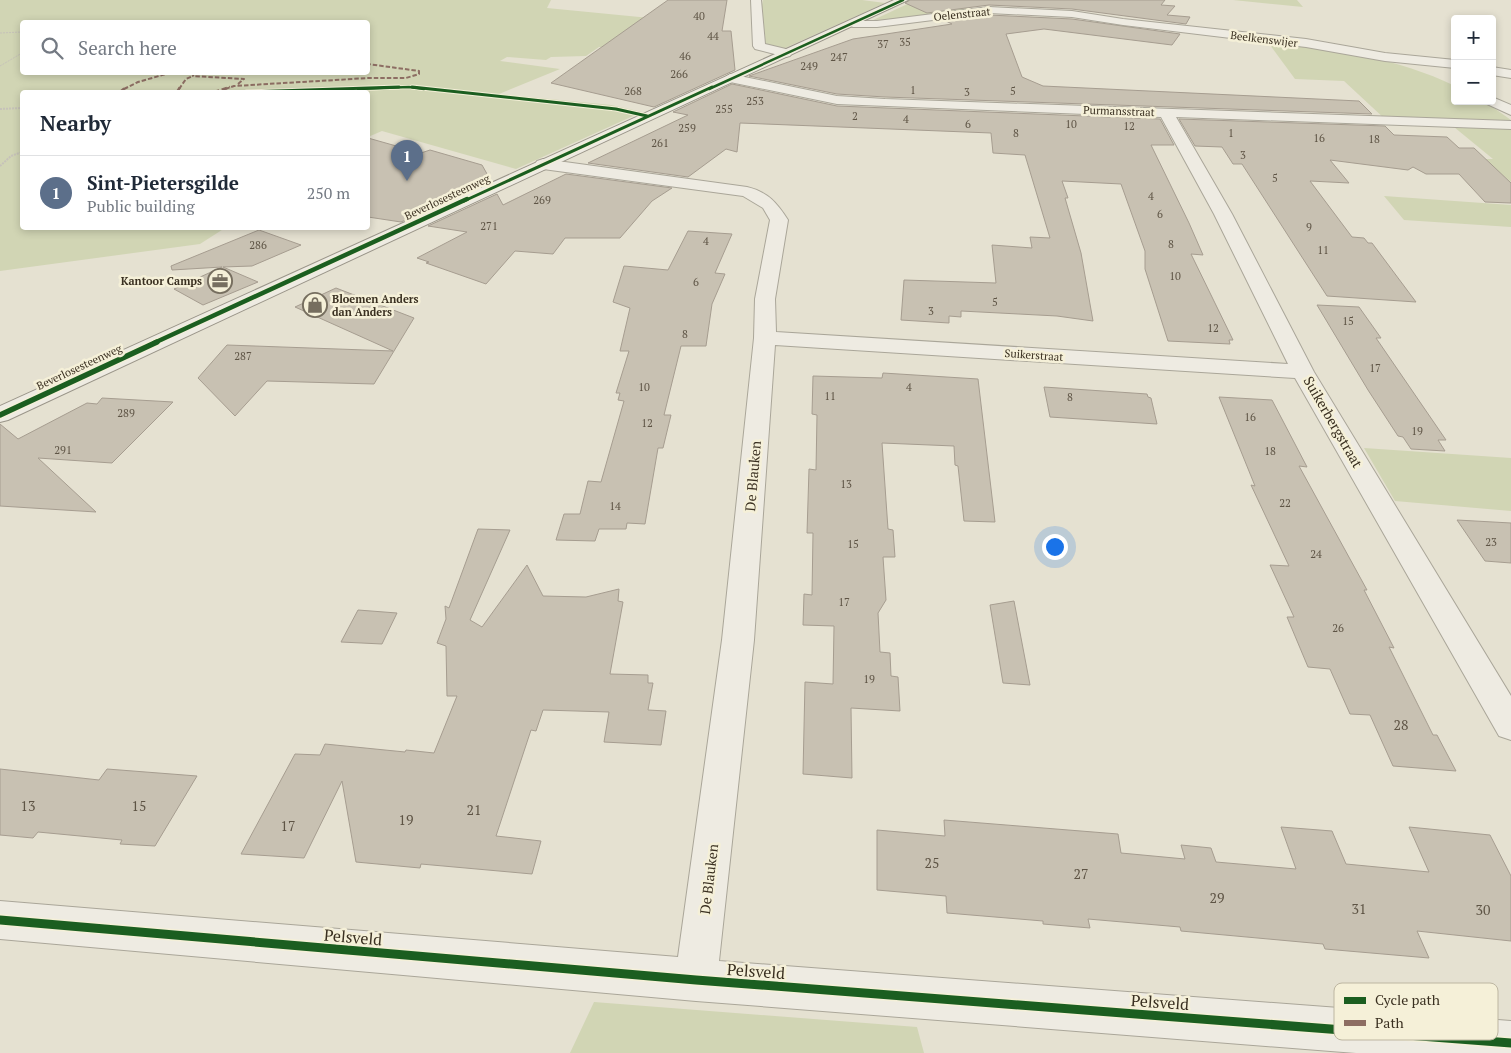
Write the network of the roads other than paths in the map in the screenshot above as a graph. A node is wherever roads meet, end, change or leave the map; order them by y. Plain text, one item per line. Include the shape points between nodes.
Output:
1 (756, 0) edge
2 (903, 0) edge
3 (953, 3) dead end
4 (1092, 5) dead end
5 (989, 10) junction
6 (1072, 14) junction
7 (852, 24) junction
8 (786, 53) junction
9 (1385, 57) junction
10 (1451, 64) edge
11 (1496, 72) edge
12 (1511, 74) edge
13 (1440, 75) dead end
14 (730, 78) junction
15 (1496, 103) edge
16 (1511, 111) edge
17 (1166, 113) junction
18 (1511, 126) edge
19 (543, 164) junction
20 (765, 338) junction
21 (1304, 372) junction
22 (0, 415) edge
23 (1511, 726) edge
24 (0, 920) edge
25 (696, 980) junction
26 (1334, 1029) edge
27 (1472, 1040) edge
28 (1511, 1043) edge

1 - 8 street via 759,46
2 - 7 street, Beverlosesteenweg
3 - 5 street
4 - 6 street, Oelenstraat
5 - 6 street, Oelenstraat
5 - 7 street, Oelenstraat via 890,23
6 - 9 street, Beelkenswijer via 1306,43
7 - 8 street, Beverlosesteenweg
8 - 14 street, Beverlosesteenweg
9 - 10 street, Beelkenswijer
9 - 13 street
11 - 12 street
14 - 17 street, Purmansstraat via 837,100
14 - 19 street, Beverlosesteenweg
15 - 16 street
17 - 18 street, Purmansstraat
17 - 21 street, Suikerbergstraat via 1223,214
19 - 20 street, De Blauken via 729,189 762,198 779,220 765,299
19 - 22 street, Beverlosesteenweg
20 - 21 street, Suikerstraat
20 - 25 street, De Blauken via 738,640
21 - 23 street, Suikerbergstraat
24 - 25 street, Pelsveld
25 - 26 street, Pelsveld
27 - 28 street, Pelsveld

